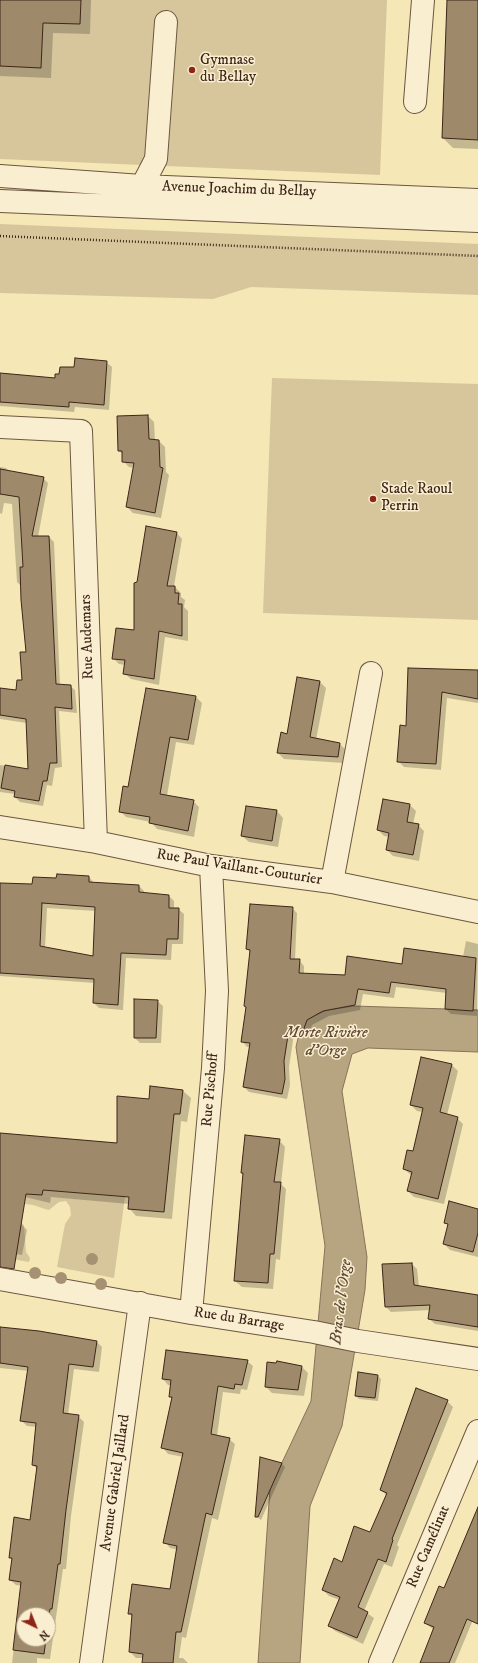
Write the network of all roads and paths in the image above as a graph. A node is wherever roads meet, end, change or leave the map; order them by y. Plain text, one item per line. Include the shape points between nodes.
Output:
1 (423, 0) edge
2 (166, 22) dead end
3 (415, 102) dead end
4 (0, 176) edge
5 (142, 186) junction
6 (478, 200) edge
7 (0, 201) edge
8 (138, 208) junction
9 (478, 221) edge
10 (0, 236) edge
11 (478, 256) edge
12 (0, 427) edge
13 (371, 673) dead end
14 (0, 827) edge
15 (96, 842) junction
16 (211, 866) junction
17 (332, 882) junction
18 (478, 912) edge
19 (0, 1279) edge
20 (140, 1304) junction
21 (191, 1313) junction
22 (478, 1359) edge
23 (478, 1431) edge
24 (91, 1663) edge
25 (380, 1663) edge

1 - 3 street
2 - 5 street via 156,159
4 - 5 street, Avenue Joachim du Bellay
5 - 6 street, Avenue Joachim du Bellay
5 - 8 street
7 - 8 street, Avenue Joachim du Bellay
8 - 9 street, Avenue Joachim du Bellay
10 - 11 path
12 - 15 street, Rue Audemars via 81,431
13 - 17 street
14 - 15 street, Rue Paul Vaillant-Couturier
15 - 16 street, Rue Paul Vaillant-Couturier
16 - 17 street, Rue Paul Vaillant-Couturier
16 - 21 street, Rue Pischoff via 217,991
17 - 18 street, Rue Paul Vaillant-Couturier
19 - 20 street, Rue du Barrage
20 - 21 street, Rue du Barrage
20 - 24 street, Avenue Gabriel Jaillard
21 - 22 street, Rue du Barrage
23 - 25 street, Rue Camélinat

